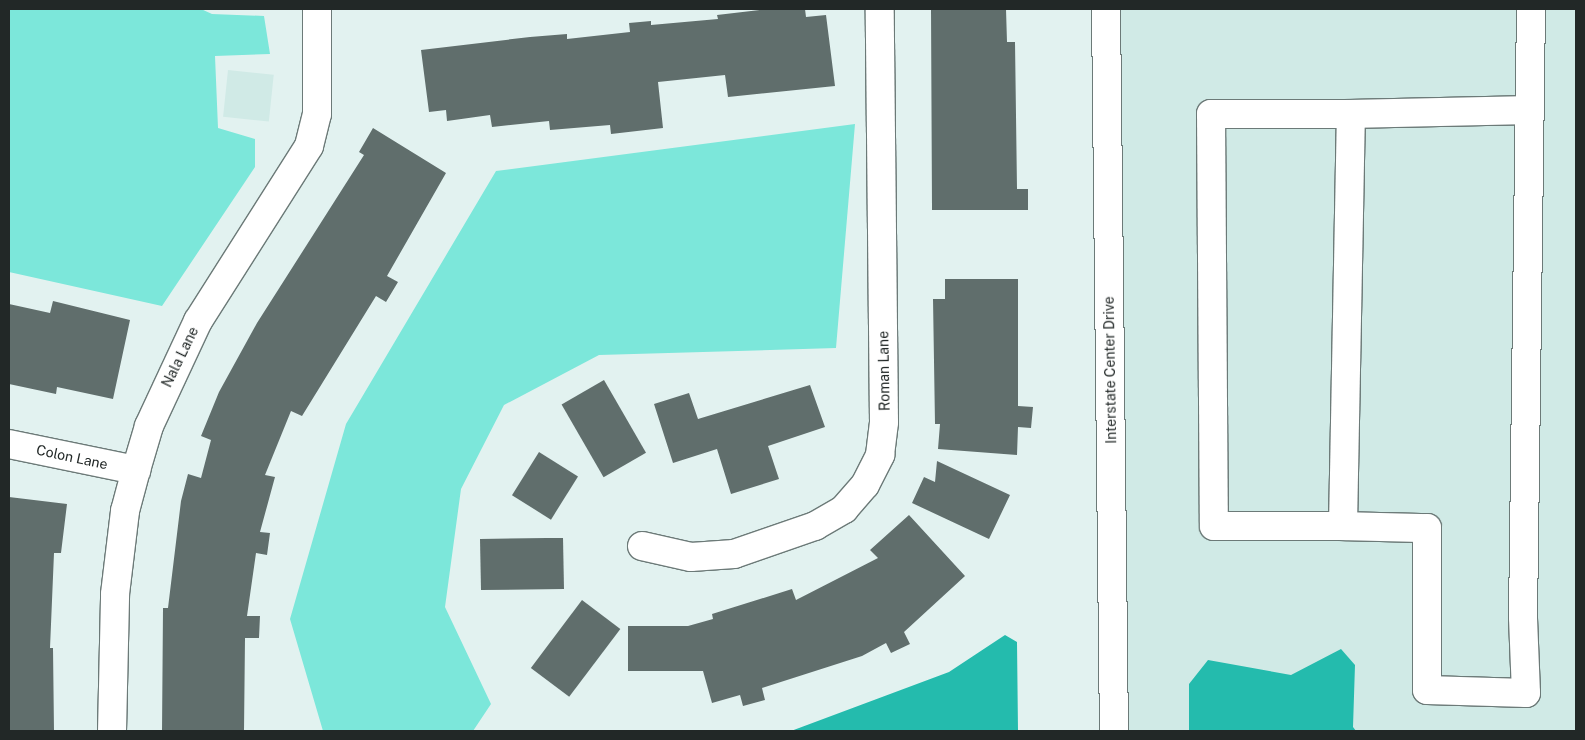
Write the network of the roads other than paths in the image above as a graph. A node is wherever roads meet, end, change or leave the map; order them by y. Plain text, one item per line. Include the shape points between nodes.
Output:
1 (323, 9) edge
2 (880, 9) edge
3 (1106, 9) edge
4 (1531, 9) edge
5 (1529, 110) junction
6 (1351, 114) junction
7 (9, 444) edge
8 (136, 470) junction
9 (1343, 526) junction
10 (642, 546) dead end
11 (112, 731) edge
12 (1114, 731) edge

1 - 8 street, Nala Lane via 317,114 308,146 201,314 149,426
2 - 10 street, Roman Lane via 884,412 880,455 866,485 844,509 815,526 734,554 691,557
3 - 12 street, Interstate Center Drive
4 - 5 street
5 - 6 street
5 - 9 street via 1523,617 1526,693 1427,690 1427,528
6 - 9 street
6 - 9 street via 1211,114 1214,526
7 - 8 street, Colon Lane
8 - 11 street, Nala Lane via 125,511 115,594

